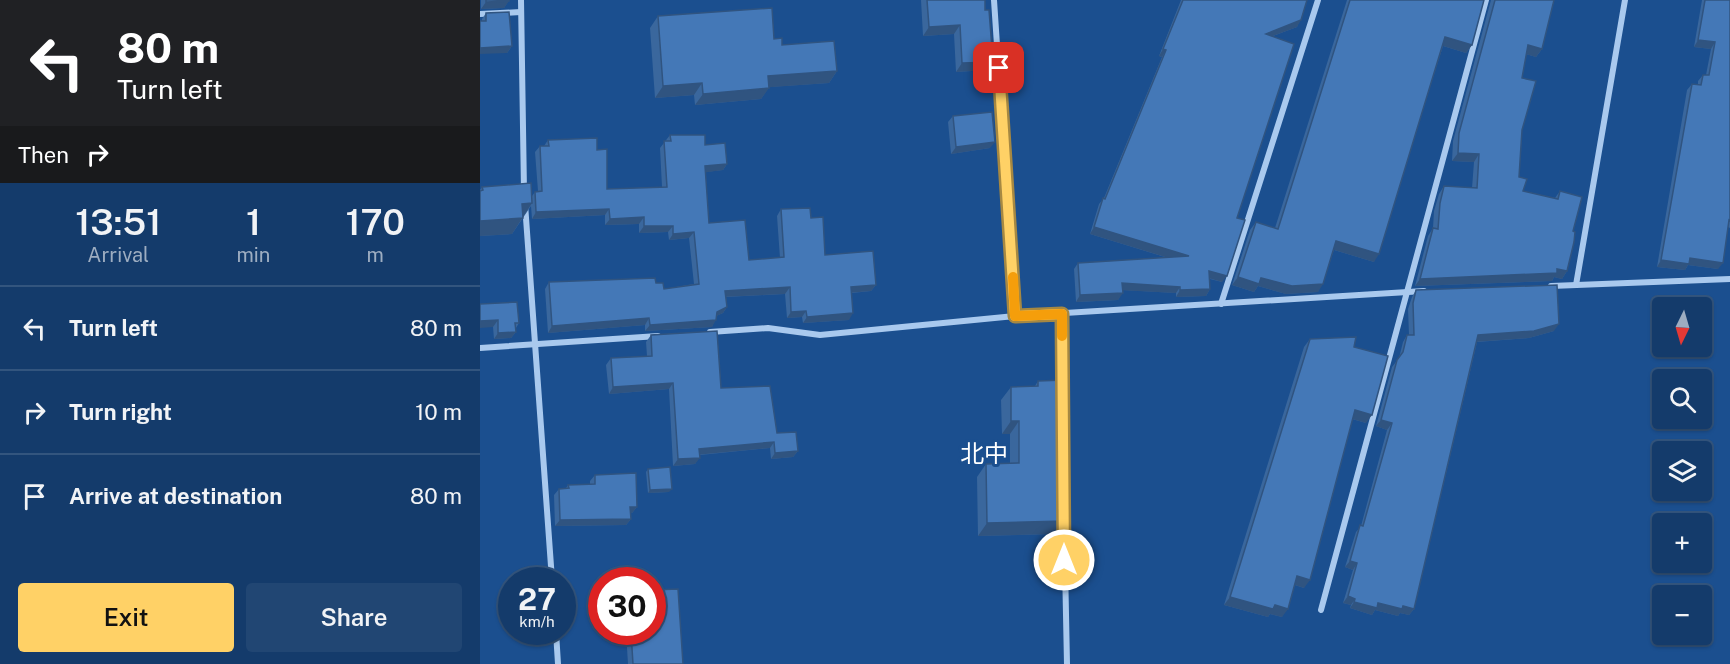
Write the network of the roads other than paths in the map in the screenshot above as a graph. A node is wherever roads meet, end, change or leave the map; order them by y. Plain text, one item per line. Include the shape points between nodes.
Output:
1 (521, 0) edge
2 (994, 0) edge
3 (1318, 0) edge
4 (1486, 0) edge
5 (1625, 0) edge
6 (521, 12) junction
7 (480, 14) edge
8 (1730, 279) edge
9 (1576, 285) junction
10 (1540, 287) edge
11 (1432, 291) edge
12 (1408, 292) junction
13 (1221, 304) junction
14 (1062, 314) junction
15 (1015, 316) junction
16 (698, 333) edge
17 (663, 335) edge
18 (534, 344) junction
19 (480, 348) edge
20 (1063, 396) edge
21 (1063, 431) edge
22 (551, 567) edge
23 (1321, 610) dead end
24 (557, 645) edge
25 (558, 664) edge
26 (1066, 664) edge

1 - 6 street
2 - 15 street
3 - 13 street
4 - 12 street
5 - 9 street
6 - 7 street
6 - 18 street via 523,171
8 - 9 street
9 - 10 street
11 - 12 street
12 - 13 street
12 - 23 street
13 - 14 street
14 - 15 street
14 - 20 street
15 - 16 street via 820,335 768,328
17 - 18 street
18 - 19 street
18 - 22 street
21 - 26 street
24 - 25 street

